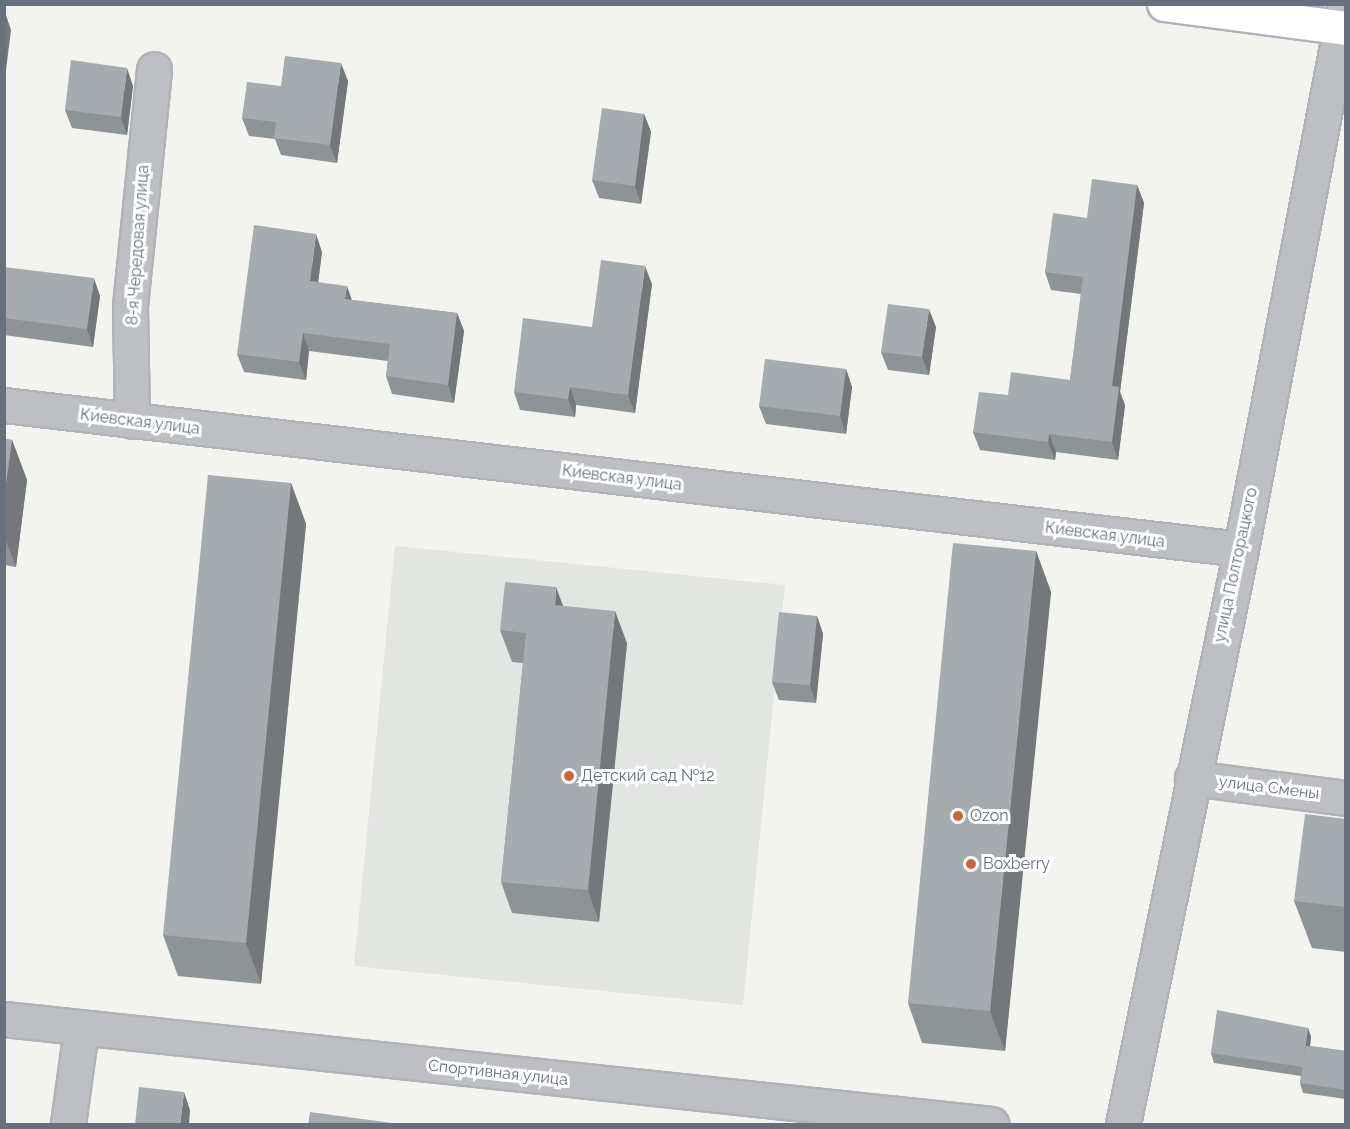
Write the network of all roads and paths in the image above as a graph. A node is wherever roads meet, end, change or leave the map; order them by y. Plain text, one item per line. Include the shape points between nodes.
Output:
1 (1164, 4) edge
2 (1344, 20) edge
3 (154, 69) dead end
4 (4, 405) edge
5 (132, 421) junction
6 (1240, 549) junction
7 (1192, 778) junction
8 (1346, 798) edge
9 (4, 1019) edge
10 (81, 1029) junction
11 (68, 1125) edge
12 (991, 1125) edge
13 (1123, 1125) edge

1 - 2 main road
2 - 6 street, улица Полторацкого
3 - 5 street, 8-я Чередовая улица via 130,306
4 - 5 street, Киевская улица
5 - 6 street, Киевская улица
6 - 7 street, улица Полторацкого
7 - 8 street, улица Смены
7 - 13 street, улица Полторацкого
9 - 10 street, Спортивная улица
10 - 11 street
10 - 12 street, Спортивная улица

